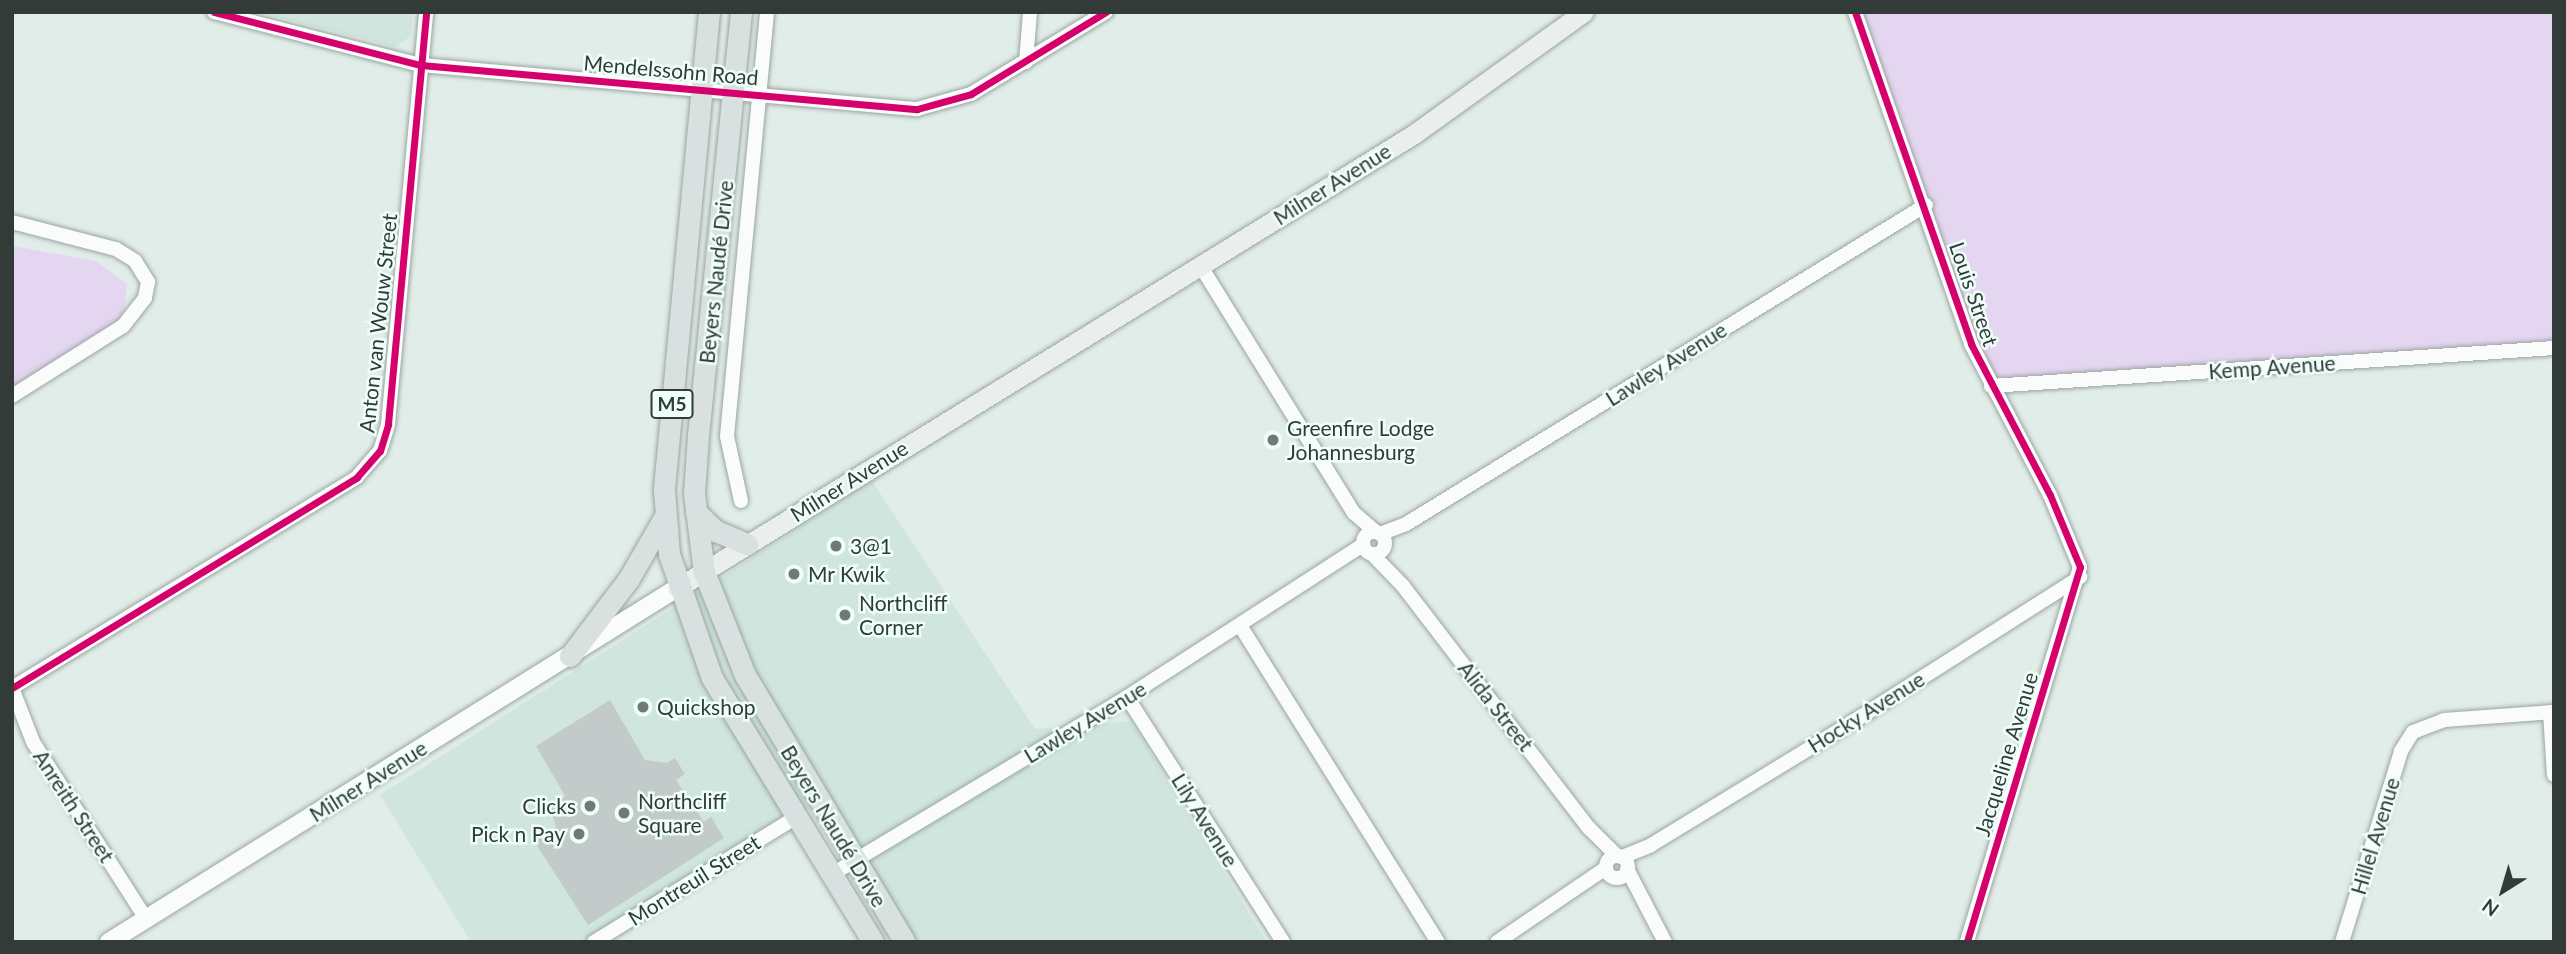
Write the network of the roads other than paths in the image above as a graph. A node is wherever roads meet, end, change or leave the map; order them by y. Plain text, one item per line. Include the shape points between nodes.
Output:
1 (214, 12) edge
2 (426, 12) edge
3 (709, 12) edge
4 (741, 12) edge
5 (767, 12) edge
6 (1030, 12) edge
7 (1106, 12) edge
8 (1584, 12) edge
9 (1855, 12) edge
10 (1026, 62) junction
11 (421, 65) junction
12 (702, 91) junction
13 (735, 95) junction
14 (760, 95) junction
15 (1926, 205) junction
16 (12, 222) edge
17 (1199, 265) junction
18 (2554, 348) edge
19 (1991, 386) junction
20 (12, 396) edge
21 (741, 501) dead end
22 (696, 512) junction
23 (665, 516) junction
24 (1374, 543) junction
25 (747, 544) junction
26 (704, 572) junction
27 (2080, 577) junction
28 (677, 588) junction
29 (1241, 626) junction
30 (570, 656) junction
31 (12, 688) edge
32 (1128, 697) junction
33 (2552, 712) edge
34 (2554, 775) edge
35 (795, 818) junction
36 (854, 860) junction
37 (1617, 866) junction
38 (831, 875) junction
39 (146, 919) junction
40 (109, 942) edge
41 (594, 942) edge
42 (873, 942) edge
43 (905, 942) edge
44 (1283, 942) edge
45 (1438, 942) edge
46 (1497, 942) edge
47 (1665, 942) edge
48 (1967, 942) edge
49 (2342, 942) edge

1 - 11 street, Mendelssohn Road
2 - 11 street, Anton van Wouw Street
3 - 12 main road, Beyers Naudé Drive / M5
4 - 13 main road, Beyers Naudé Drive / M5
5 - 14 street, Beyers Naudé Drive
6 - 10 street
7 - 10 street, Mendelssohn Road
8 - 17 main road, Milner Avenue via 1414,134
9 - 15 street, Louis Street
10 - 14 street, Mendelssohn Road via 963,97 917,109
11 - 12 street, Mendelssohn Road
11 - 31 street, Anton van Wouw Street via 388,424 375,459 358,477
12 - 13 street, Mendelssohn Road
12 - 23 main road, Beyers Naudé Drive / M5
13 - 14 street, Mendelssohn Road
13 - 22 main road, Beyers Naudé Drive / M5 via 698,436
14 - 21 street, Beyers Naudé Drive via 727,436
15 - 19 street, Louis Street via 1961,319
15 - 24 street, Lawley Avenue
16 - 20 street via 116,250 135,261 148,282 145,298 123,326
17 - 24 street, Alida Street
17 - 25 main road, Milner Avenue
18 - 19 street, Kemp Avenue
19 - 27 street, Louis Street via 2074,545
22 - 25 main road via 716,531
22 - 26 main road, Beyers Naudé Drive / M5
23 - 28 main road, Beyers Naudé Drive / M5
23 - 30 main road via 628,580
24 - 29 street, Lawley Avenue
24 - 37 street, Alida Street
25 - 26 main road, Milner Avenue
26 - 28 main road, Milner Avenue
26 - 36 main road, Beyers Naudé Drive / M5 via 745,675
27 - 37 street, Hocky Avenue
27 - 48 street, Jacqueline Avenue
28 - 30 street, Milner Avenue
28 - 35 main road, Beyers Naudé Drive / M5 via 712,678
29 - 32 street, Lawley Avenue
29 - 45 street
30 - 39 street, Milner Avenue
31 - 39 street, Anreith Street via 33,742
32 - 36 street, Lawley Avenue
32 - 44 street, Lily Avenue
33 - 34 street
33 - 49 street, Hillel Avenue via 2444,720 2413,732 2398,760
35 - 38 main road, Beyers Naudé Drive / M5
35 - 41 street, Montreuil Street
36 - 38 street, Lawley Avenue
36 - 43 main road, Beyers Naudé Drive / M5
37 - 46 street, Hocky Avenue
37 - 47 street, Alida Street
38 - 42 main road, Beyers Naudé Drive / M5
39 - 40 street, Milner Avenue

